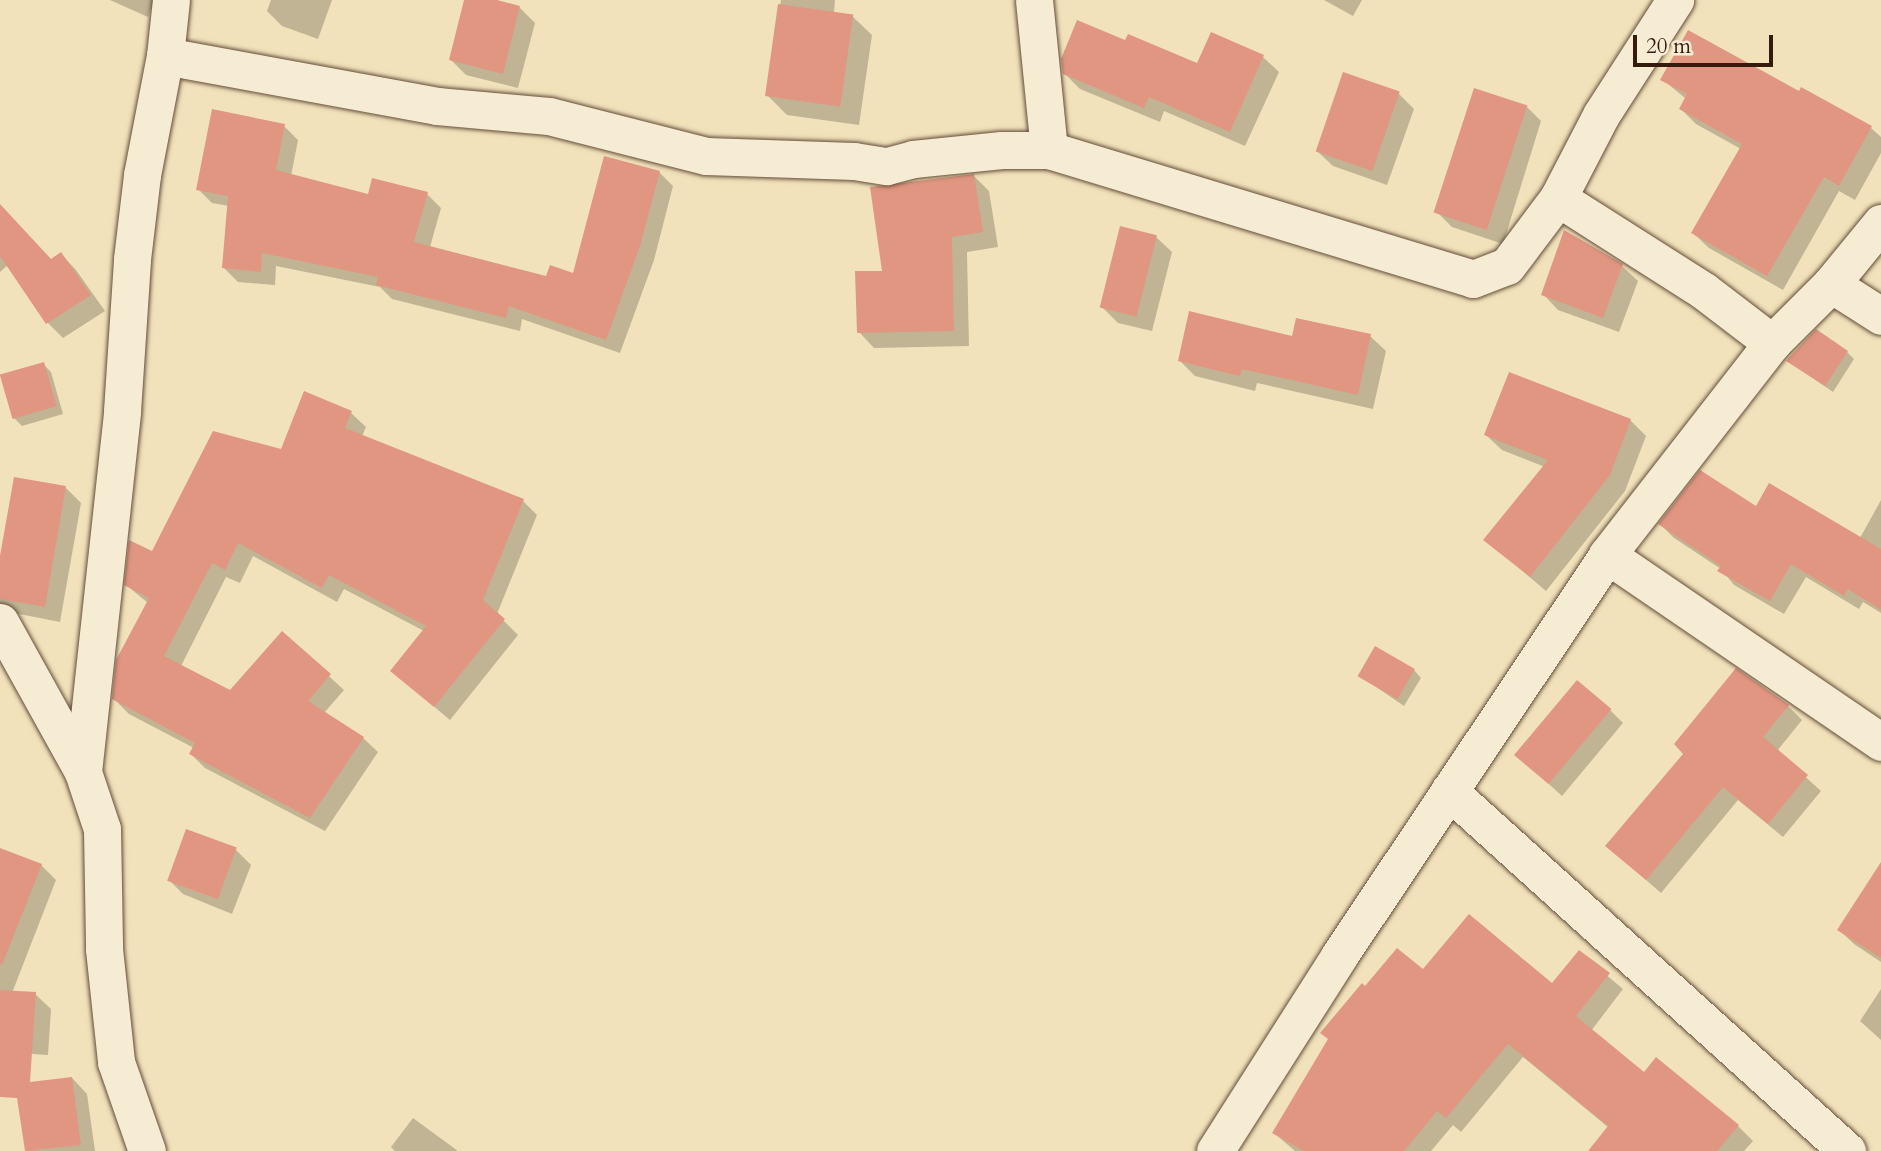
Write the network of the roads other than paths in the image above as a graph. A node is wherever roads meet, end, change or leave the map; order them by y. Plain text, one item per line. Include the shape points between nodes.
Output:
1 (171, 0) edge
2 (1034, 0) edge
3 (1675, 0) edge
4 (165, 57) junction
5 (1049, 150) junction
6 (1559, 198) junction
7 (1881, 223) edge
8 (1831, 284) junction
9 (1881, 316) edge
10 (1772, 343) junction
11 (1607, 555) junction
12 (0, 622) edge
13 (1881, 742) edge
14 (83, 772) junction
15 (1449, 791) junction
16 (147, 1151) edge
17 (1215, 1151) edge
18 (1847, 1151) edge

1 - 4 street
2 - 5 street
3 - 6 street via 1601,115
4 - 5 street via 437,106 549,116 706,156 887,166 1002,150
4 - 14 street via 142,175 132,259 122,411
5 - 6 street via 1473,279 1507,266
6 - 10 street via 1704,291
7 - 8 street
8 - 9 street
8 - 10 street
10 - 11 street
11 - 13 street
11 - 15 street
12 - 14 street
14 - 16 street via 102,830 104,949 116,1062
15 - 17 street
15 - 18 street

